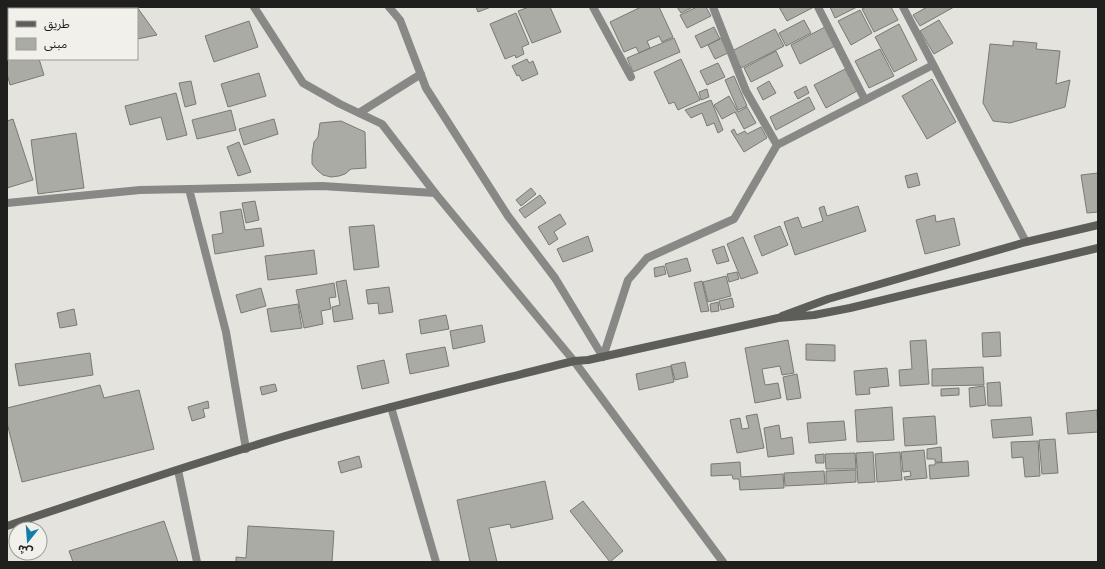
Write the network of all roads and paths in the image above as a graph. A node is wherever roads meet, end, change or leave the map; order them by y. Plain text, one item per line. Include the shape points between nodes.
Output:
1 (254, 7) edge
2 (389, 7) edge
3 (593, 7) edge
4 (713, 7) edge
5 (818, 7) edge
6 (903, 7) edge
7 (933, 65) junction
8 (421, 74) junction
9 (630, 77) dead end
10 (865, 100) junction
11 (359, 113) junction
12 (777, 145) junction
13 (189, 189) junction
14 (435, 193) junction
15 (7, 204) edge
16 (1098, 225) edge
17 (1026, 242) junction
18 (1098, 248) edge
19 (778, 318) junction
20 (604, 357) junction
21 (574, 361) junction
22 (391, 407) junction
23 (246, 448) junction
24 (178, 470) junction
25 (7, 526) edge
26 (197, 562) edge
27 (436, 562) edge
28 (723, 562) edge

1 - 11 street via 303,83
2 - 8 street via 400,20
3 - 9 street
4 - 12 street via 746,91
5 - 10 street
6 - 7 street
7 - 10 street
7 - 17 street
8 - 11 street
8 - 20 street via 426,88 508,216 555,278
10 - 12 street
11 - 14 street via 382,124
12 - 20 street via 734,219 647,258 628,280
13 - 14 street via 322,186
13 - 15 street via 140,190
13 - 23 street via 226,332
14 - 21 street
16 - 17 main road
17 - 19 main road via 828,298
18 - 19 main road via 850,308
19 - 20 main road
20 - 21 main road
21 - 22 main road
21 - 28 street
22 - 23 main road
22 - 27 street
23 - 24 main road
24 - 25 main road
24 - 26 street

